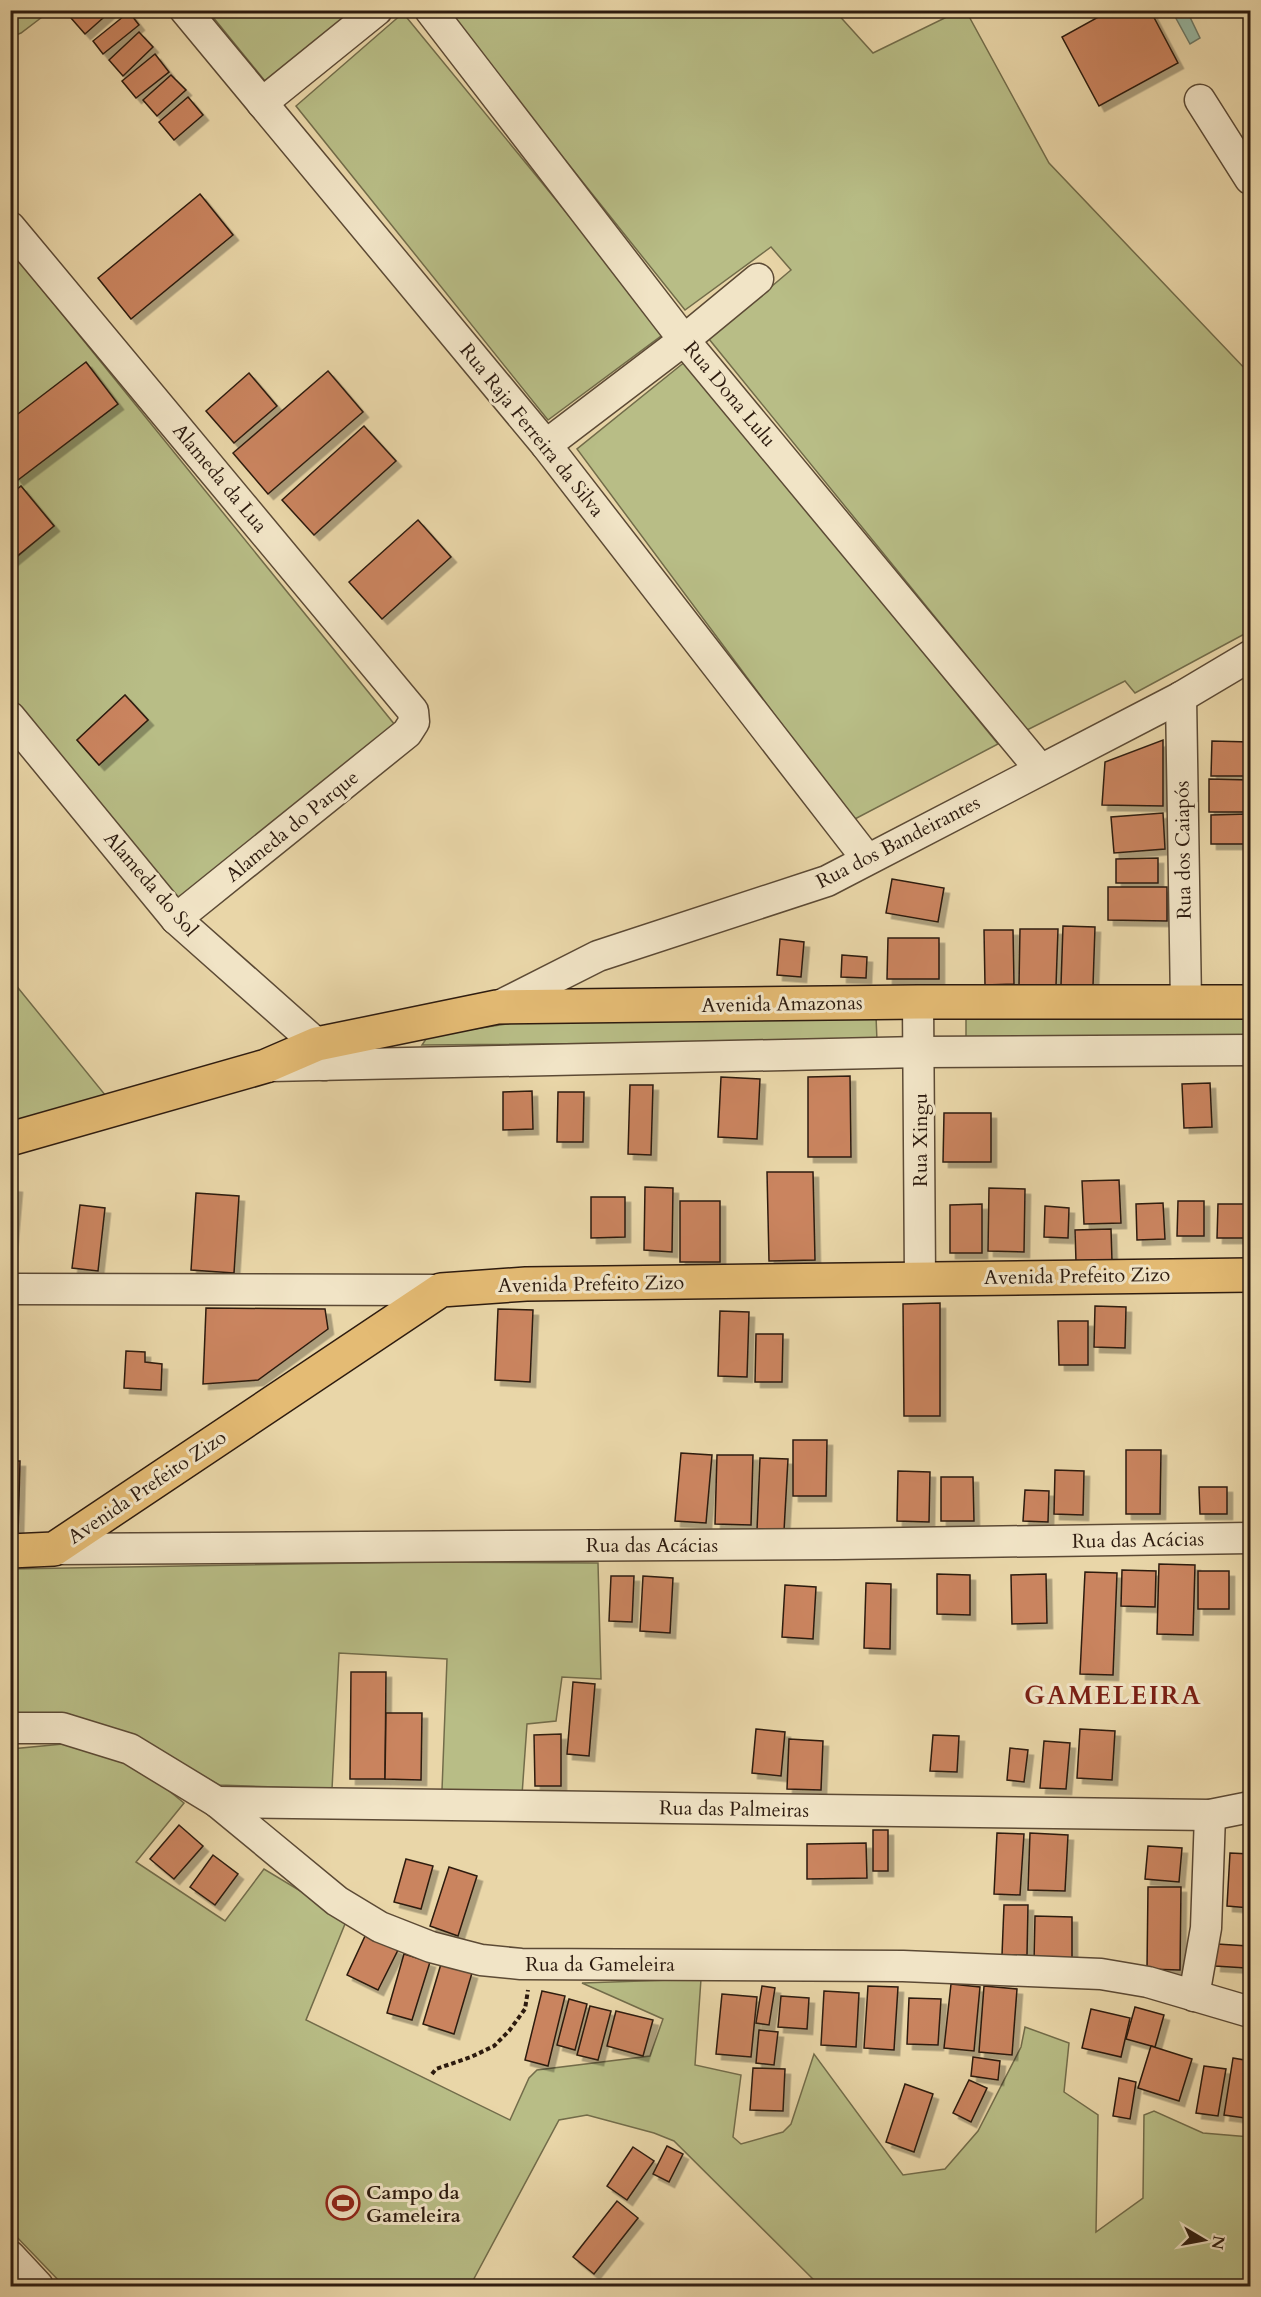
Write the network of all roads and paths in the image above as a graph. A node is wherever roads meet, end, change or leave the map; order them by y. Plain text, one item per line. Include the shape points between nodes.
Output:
1 (185, 10) edge
2 (377, 10) edge
3 (430, 10) edge
4 (1200, 100) dead end
5 (262, 103) junction
6 (1251, 179) edge
7 (10, 226) edge
8 (758, 279) dead end
9 (684, 340) junction
10 (546, 445) junction
11 (1251, 656) edge
12 (1181, 697) junction
13 (10, 717) edge
14 (407, 733) joint
15 (1040, 770) junction
16 (867, 859) junction
17 (176, 919) junction
18 (918, 1002) junction
19 (1251, 1002) edge
20 (1186, 1003) junction
21 (497, 1008) junction
22 (1251, 1050) edge
23 (920, 1052) junction
24 (321, 1054) junction
25 (10, 1139) edge
26 (1251, 1275) edge
27 (920, 1278) junction
28 (10, 1289) edge
29 (441, 1290) junction
30 (1251, 1538) edge
31 (54, 1549) junction
32 (10, 1551) edge
33 (10, 1728) edge
34 (217, 1802) junction
35 (1251, 1807) edge
36 (1210, 1815) junction
37 (521, 1964) junction
38 (1194, 1996) junction
39 (1251, 2012) edge
40 (432, 2074) dead end
41 (10, 2256) edge
42 (38, 2286) edge

1 - 5 street, Rua Raja Ferreira da Silva
2 - 5 street
3 - 9 street, Rua Dona Lulu
4 - 6 street
5 - 10 street, Rua Raja Ferreira da Silva
7 - 14 street, Alameda da Lua via 407,702 414,711 414,722
8 - 9 street
9 - 10 street
9 - 15 street, Rua Dona Lulu
10 - 16 street, Rua Raja Ferreira da Silva
11 - 12 street, Rua dos Bandeirantes
12 - 15 street, Rua dos Bandeirantes
12 - 20 street, Rua dos Caiapós
13 - 17 street, Alameda do Sol
14 - 17 street, Alameda do Parque
15 - 16 street, Rua dos Bandeirantes
16 - 21 street, Rua dos Bandeirantes via 826,881 598,956
17 - 24 street, Alameda do Sol
18 - 20 main road, Avenida Amazonas
18 - 21 main road, Avenida Amazonas
18 - 23 street, Rua Xingu
19 - 20 main road, Avenida Amazonas
21 - 24 main road, Avenida Amazonas
22 - 23 street
23 - 24 street
23 - 27 street, Rua Xingu
24 - 25 main road, Avenida Amazonas
26 - 27 main road, Avenida Prefeito Zizo
27 - 29 main road, Avenida Prefeito Zizo via 526,1284
28 - 29 street
29 - 31 main road, Avenida Prefeito Zizo
30 - 31 street, Rua das Acácias
31 - 32 main road, Avenida Prefeito Zizo
33 - 34 street, Rua da Gameleira via 63,1728 130,1749
34 - 36 street, Rua das Palmeiras
34 - 37 street, Rua da Gameleira via 337,1901 380,1927 431,1947 481,1960
35 - 36 street, Rua das Palmeiras
36 - 38 street via 1206,1929
37 - 38 street, Rua da Gameleira via 903,1966 1101,1974 1148,1982
37 - 40 path via 529,1984 525,2009 509,2031 494,2046
38 - 39 street, Rua da Gameleira
41 - 42 street

